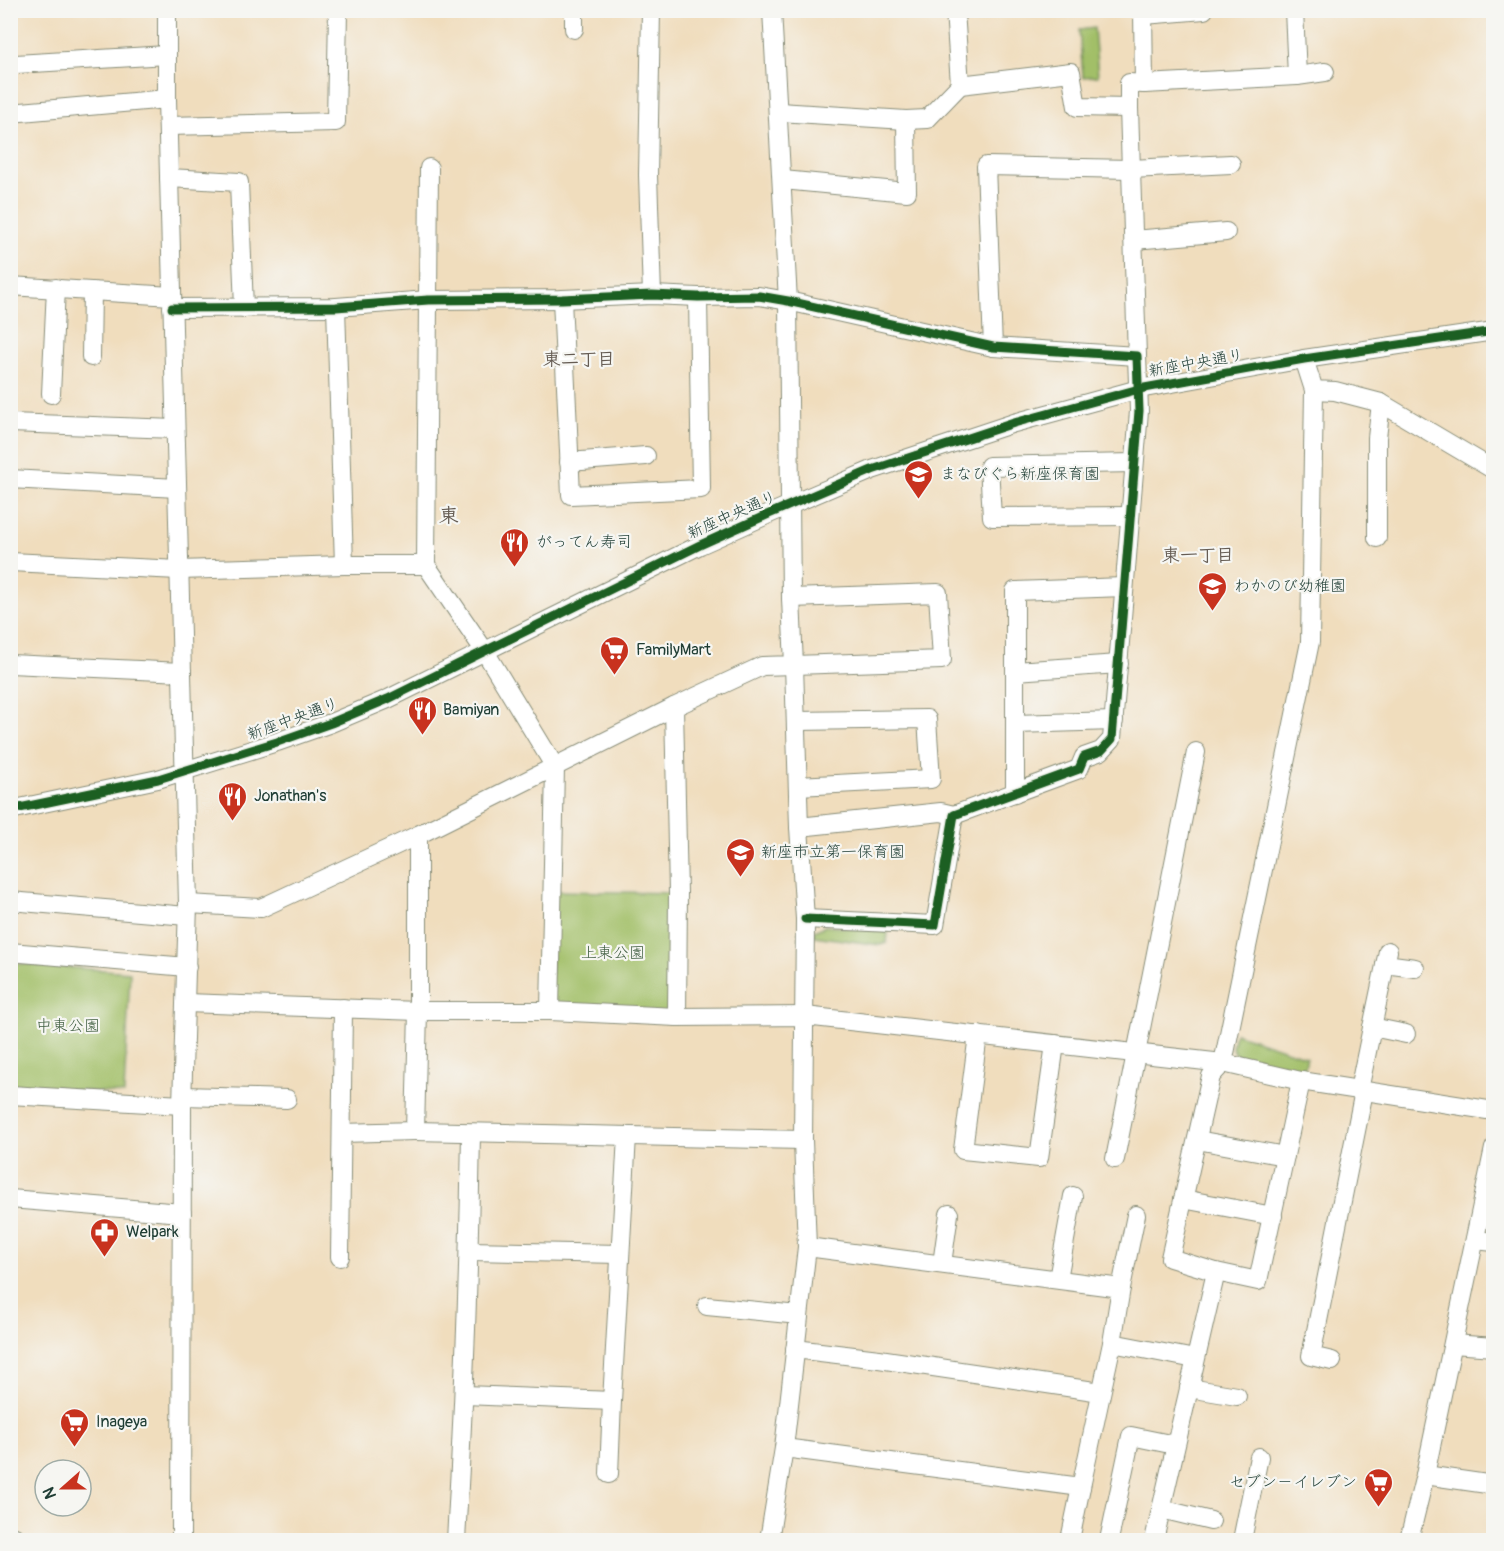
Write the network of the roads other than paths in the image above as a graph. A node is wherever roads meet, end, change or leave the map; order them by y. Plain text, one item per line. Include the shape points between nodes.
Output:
1 (168, 10) edge
2 (338, 10) edge
3 (574, 10) edge
4 (651, 10) edge
5 (772, 10) edge
6 (955, 10) edge
7 (1204, 10) edge
8 (1294, 10) edge
9 (1144, 13) edge
10 (574, 29) dead end
11 (167, 55) junction
12 (16, 64) dead end
13 (1325, 72) dead end
14 (1298, 76) junction
15 (1144, 84) junction
16 (960, 85) junction
17 (167, 99) junction
18 (1129, 108) junction
19 (779, 112) junction
20 (10, 113) edge
21 (906, 120) junction
22 (168, 126) junction
23 (1231, 164) dead end
24 (429, 168) dead end
25 (1131, 169) junction
26 (169, 178) junction
27 (783, 180) junction
28 (1226, 232) dead end
29 (1134, 240) junction
30 (10, 286) edge
31 (56, 288) junction
32 (92, 291) junction
33 (652, 295) junction
34 (698, 297) junction
35 (562, 299) junction
36 (428, 300) junction
37 (788, 301) junction
38 (172, 302) junction
39 (336, 307) junction
40 (244, 308) junction
41 (1494, 332) edge
42 (993, 347) junction
43 (1137, 356) junction
44 (91, 357) dead end
45 (1304, 359) junction
46 (1139, 389) junction
47 (1314, 390) junction
48 (51, 394) dead end
49 (1381, 403) junction
50 (10, 423) edge
51 (176, 429) junction
52 (646, 456) dead end
53 (569, 462) junction
54 (1134, 463) junction
55 (1494, 470) edge
56 (10, 479) edge
57 (177, 488) junction
58 (791, 505) junction
59 (1130, 516) junction
60 (1377, 538) dead end
61 (10, 562) edge
62 (344, 565) junction
63 (426, 565) junction
64 (179, 570) junction
65 (1124, 587) junction
66 (791, 598) junction
67 (484, 650) junction
68 (10, 664) edge
69 (1119, 664) junction
70 (794, 665) junction
71 (1015, 671) junction
72 (182, 672) junction
73 (674, 707) junction
74 (797, 721) junction
75 (1114, 721) junction
76 (1015, 724) junction
77 (1196, 753) dead end
78 (555, 767) junction
79 (184, 771) junction
80 (798, 786) junction
81 (1015, 794) junction
82 (10, 810) edge
83 (954, 815) junction
84 (799, 827) junction
85 (418, 835) junction
86 (10, 901) edge
87 (188, 910) junction
88 (805, 920) junction
89 (10, 952) edge
90 (187, 967) junction
91 (1415, 968) dead end
92 (186, 1003) junction
93 (343, 1008) junction
94 (418, 1011) junction
95 (550, 1011) junction
96 (805, 1016) junction
97 (677, 1017) junction
98 (1372, 1027) junction
99 (1406, 1034) dead end
100 (978, 1035) junction
101 (1055, 1044) junction
102 (1135, 1053) junction
103 (1222, 1063) junction
104 (1301, 1081) junction
105 (1361, 1091) junction
106 (10, 1095) edge
107 (287, 1099) dead end
108 (182, 1101) junction
109 (1494, 1111) edge
110 (415, 1131) junction
111 (471, 1132) junction
112 (342, 1133) junction
113 (627, 1136) junction
114 (803, 1140) junction
115 (1197, 1140) junction
116 (1494, 1148) edge
117 (1284, 1156) junction
118 (1115, 1159) dead end
119 (1490, 1186) edge
120 (1073, 1196) dead end
121 (10, 1199) edge
122 (1183, 1199) junction
123 (183, 1213) junction
124 (949, 1214) dead end
125 (1136, 1215) dead end
126 (1273, 1216) junction
127 (1475, 1240) junction
128 (1494, 1242) edge
129 (807, 1246) junction
130 (470, 1251) junction
131 (620, 1254) junction
132 (340, 1257) dead end
133 (942, 1264) junction
134 (1216, 1272) junction
135 (1058, 1279) junction
136 (1121, 1287) junction
137 (707, 1306) dead end
138 (799, 1315) junction
139 (1112, 1343) junction
140 (1453, 1344) junction
141 (1494, 1347) edge
142 (795, 1349) junction
143 (1195, 1359) junction
144 (1332, 1360) dead end
145 (1189, 1388) junction
146 (1101, 1392) junction
147 (465, 1395) junction
148 (1237, 1396) dead end
149 (612, 1401) junction
150 (1175, 1446) junction
151 (784, 1448) junction
152 (1259, 1457) dead end
153 (609, 1474) dead end
154 (1425, 1475) junction
155 (1494, 1485) edge
156 (1081, 1487) junction
157 (1161, 1509) junction
158 (1211, 1521) dead end
159 (181, 1540) edge
160 (456, 1540) edge
161 (769, 1540) edge
162 (1070, 1540) edge
163 (1109, 1540) edge
164 (1154, 1540) edge
165 (1242, 1540) edge
166 (1409, 1540) edge

1 - 11 street
2 - 22 street via 336,123
3 - 10 street
4 - 33 street via 648,175
5 - 19 street
6 - 16 street
7 - 9 street
8 - 14 street
9 - 15 street
11 - 12 street
11 - 17 street
13 - 14 street
14 - 15 street
15 - 18 street via 1129,83
16 - 18 street via 1071,72 1077,107
16 - 21 street via 927,119
17 - 20 street
17 - 22 street
18 - 25 street
19 - 21 street
19 - 27 street
21 - 27 street via 907,192
22 - 26 street
23 - 25 street
24 - 36 street
25 - 29 street
25 - 42 street via 986,166
26 - 38 street
26 - 40 street via 239,182
27 - 37 street
28 - 29 street
29 - 43 street
30 - 31 street
31 - 32 street
31 - 48 street
32 - 38 street
32 - 44 street
33 - 34 street
33 - 35 street
34 - 37 street via 759,296
34 - 53 street via 702,489 571,495
35 - 36 street
35 - 53 street
36 - 39 street
36 - 63 street
37 - 42 street
37 - 58 street
38 - 40 street
38 - 51 street
39 - 40 street
39 - 62 street
41 - 45 street, 新座中央通り
42 - 43 street
43 - 46 street
45 - 46 street, 新座中央通り
45 - 47 street
46 - 54 street
46 - 58 street, 新座中央通り via 965,439 872,470
47 - 49 street via 1335,391
47 - 103 street via 1310,642
49 - 55 street
49 - 60 street
50 - 51 street
51 - 57 street
52 - 53 street
54 - 59 street
54 - 59 street via 989,466 992,517
56 - 57 street
57 - 64 street
58 - 66 street
58 - 67 street, 新座中央通り
59 - 65 street
61 - 64 street
62 - 63 street
62 - 64 street
63 - 67 street
64 - 72 street
65 - 69 street
65 - 71 street via 1015,591
66 - 70 street
66 - 70 street via 938,593 942,660
67 - 78 street
67 - 79 street, 新座中央通り via 331,723
68 - 72 street
69 - 71 street
69 - 75 street
70 - 73 street via 762,666
70 - 74 street
71 - 76 street
72 - 79 street
73 - 78 street
73 - 97 street
74 - 80 street
74 - 80 street via 927,719 931,779
75 - 76 street
75 - 81 street via 1112,739 1101,751 1084,757 1079,769
76 - 81 street
77 - 102 street
78 - 85 street
78 - 95 street
79 - 82 street, 新座中央通り
79 - 87 street
80 - 84 street
81 - 83 street
83 - 84 street via 941,812
83 - 88 street via 935,925
84 - 88 street
85 - 87 street via 261,908
85 - 94 street
86 - 87 street
87 - 90 street
88 - 96 street
89 - 90 street
90 - 92 street
91 - 98 street via 1387,958
92 - 93 street
92 - 108 street
93 - 94 street
93 - 112 street
94 - 95 street
94 - 110 street
95 - 97 street
96 - 97 street
96 - 100 street
96 - 114 street
98 - 99 street
98 - 105 street
100 - 101 street
100 - 101 street via 963,1150 1039,1158
101 - 102 street
102 - 103 street
102 - 118 street
103 - 104 street
103 - 115 street via 1210,1076
104 - 105 street
104 - 117 street
105 - 109 street
105 - 144 street via 1311,1356
106 - 108 street
107 - 108 street
108 - 123 street
110 - 111 street
110 - 112 street
111 - 113 street
111 - 130 street
112 - 132 street
113 - 114 street
113 - 131 street
114 - 129 street
115 - 117 street
115 - 122 street
116 - 119 street
117 - 126 street
119 - 127 street
120 - 135 street
121 - 123 street
122 - 126 street
122 - 134 street via 1170,1257
123 - 159 street
124 - 133 street
125 - 136 street
126 - 134 street via 1258,1281
127 - 128 street
127 - 140 street
129 - 133 street
129 - 138 street
130 - 131 street
130 - 147 street
131 - 149 street
133 - 135 street
134 - 143 street
135 - 136 street
136 - 139 street
137 - 138 street
138 - 142 street
139 - 143 street
139 - 146 street
140 - 141 street
140 - 154 street
142 - 146 street
142 - 151 street
143 - 145 street
145 - 148 street
145 - 150 street
146 - 156 street
147 - 149 street
147 - 160 street
149 - 153 street
150 - 157 street
150 - 163 street via 1131,1436
151 - 156 street
151 - 161 street
152 - 165 street
154 - 155 street
154 - 166 street
156 - 162 street
157 - 158 street
157 - 164 street

